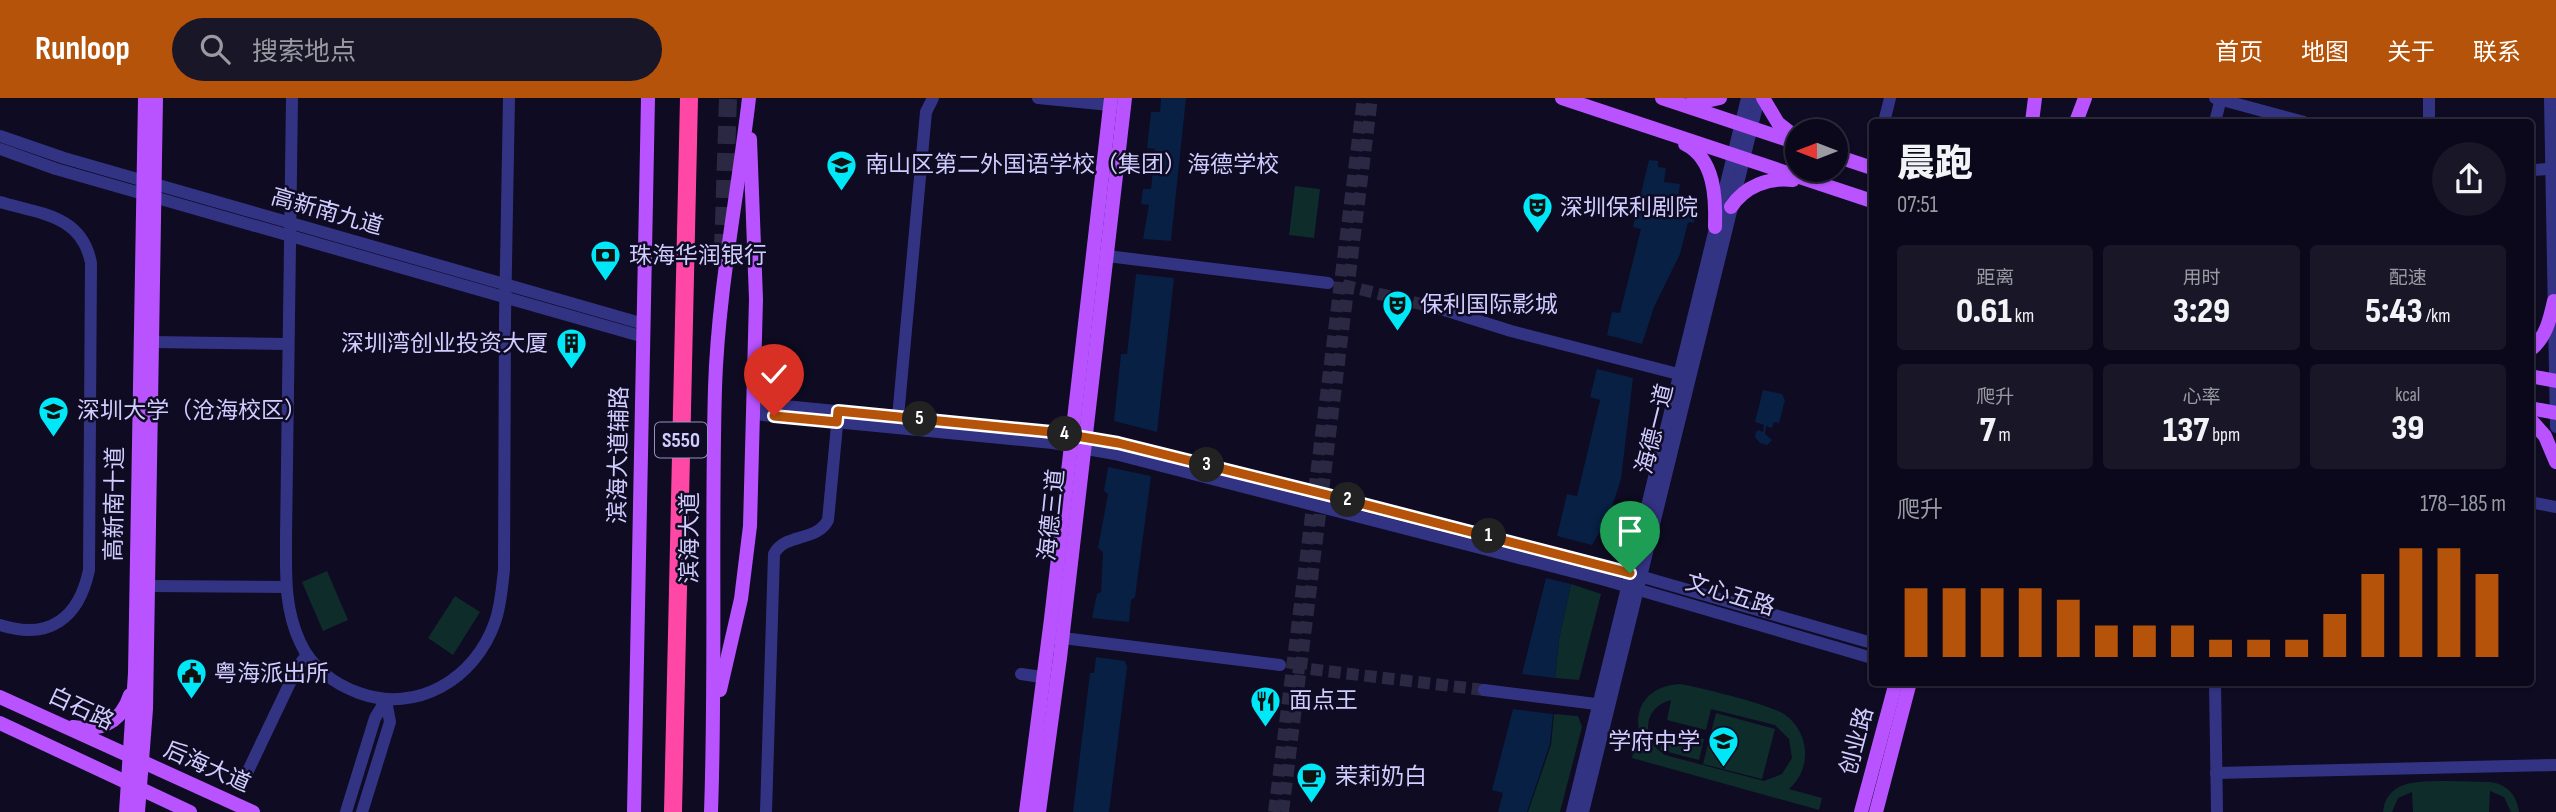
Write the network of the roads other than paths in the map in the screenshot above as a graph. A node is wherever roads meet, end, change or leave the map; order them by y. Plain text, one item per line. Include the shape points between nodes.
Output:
1 (145, 98) edge
2 (156, 98) edge
3 (292, 98) edge
4 (509, 98) edge
5 (648, 98) edge
6 (676, 98) edge
7 (689, 98) edge
8 (933, 98) edge
9 (1038, 98) edge
10 (1562, 98) edge
11 (1662, 98) edge
12 (1720, 98) edge
13 (1746, 98) edge
14 (1761, 98) edge
15 (1890, 98) edge
16 (2035, 98) edge
17 (2085, 98) edge
18 (2429, 98) edge
19 (2550, 98) edge
20 (2219, 99) edge
21 (1118, 102) edge
22 (748, 103) edge
23 (1682, 105) junction
24 (1885, 119) edge
25 (2032, 119) edge
26 (2077, 119) edge
27 (2216, 119) edge
28 (2293, 119) edge
29 (2429, 119) edge
30 (1745, 126) junction
31 (1785, 129) edge
32 (1665, 134) junction
33 (0, 136) edge
34 (1785, 137) edge
35 (688, 144) junction
36 (0, 149) edge
37 (1737, 156) junction
38 (1848, 160) edge
39 (1869, 166) edge
40 (2551, 169) junction
41 (2534, 170) edge
42 (1815, 183) junction
43 (148, 189) junction
44 (1869, 200) edge
45 (0, 202) edge
46 (1731, 207) junction
47 (1715, 227) junction
48 (290, 229) junction
49 (1099, 255) junction
50 (1328, 283) tunnel mouth
51 (506, 291) junction
52 (2554, 301) junction
53 (1441, 309) tunnel mouth
54 (644, 330) junction
55 (152, 342) junction
56 (288, 344) junction
57 (2534, 346) edge
58 (1684, 375) junction
59 (2534, 377) edge
60 (2556, 381) edge
61 (753, 409) junction
62 (2534, 409) edge
63 (2556, 413) edge
64 (838, 417) junction
65 (898, 417) junction
66 (2534, 424) edge
67 (2556, 427) edge
68 (1077, 442) junction
69 (2556, 462) edge
70 (2534, 503) edge
71 (2556, 507) edge
72 (1633, 581) junction
73 (148, 586) junction
74 (286, 587) junction
75 (0, 625) edge
76 (1056, 637) junction
77 (1869, 642) edge
78 (307, 655) junction
79 (1869, 657) edge
80 (1280, 665) tunnel mouth
81 (135, 673) junction
82 (1021, 674) dead end
83 (1042, 677) junction
84 (1895, 686) edge
85 (1909, 686) edge
86 (2215, 686) edge
87 (1484, 690) tunnel mouth
88 (0, 696) edge
89 (386, 700) junction
90 (1603, 705) junction
91 (714, 715) junction
92 (0, 723) edge
93 (65, 726) junction
94 (137, 760) junction
95 (2556, 765) edge
96 (247, 773) dead end
97 (2216, 773) junction
98 (674, 781) junction
99 (134, 787) junction
100 (126, 812) edge
101 (138, 812) edge
102 (190, 812) edge
103 (253, 812) edge
104 (346, 812) edge
105 (362, 812) edge
106 (634, 812) edge
107 (665, 812) edge
108 (673, 812) edge
109 (710, 812) edge
110 (766, 812) edge
111 (1026, 812) edge
112 (1039, 812) edge
113 (1572, 812) edge
114 (1583, 812) edge
115 (1861, 812) edge
116 (1876, 812) edge
117 (2217, 812) edge

1 - 43 main road, 高新南十道
2 - 43 main road, 高新南十道
3 - 48 street
4 - 51 street
5 - 54 main road, 滨海大道辅路 / S550
6 - 35 highway
7 - 35 highway, 滨海大道 / S550
8 - 65 street via 926,112
9 - 21 street
10 - 32 main road
11 - 23 main road
12 - 23 main road
13 - 30 street, 海德一道
14 - 30 street, 海德一道
14 - 31 main road
15 - 24 street
16 - 25 main road
17 - 26 main road
18 - 29 street
19 - 40 street
20 - 27 street
20 - 28 street
21 - 49 main road, 海德三道
22 - 61 main road via 756,299
22 - 91 main road, 滨海大道 via 715,387
23 - 30 main road
30 - 34 main road
30 - 37 street, 海德一道
32 - 37 main road
32 - 47 main road via 1692,148 1707,165
33 - 43 street, 高新南九道
35 - 98 highway, 滨海大道 / S550
36 - 43 street, 高新南九道 via 36,163
37 - 42 main road
37 - 46 street, 海德一道
37 - 47 street, 海德一道
38 - 39 main road
40 - 41 street
40 - 52 street
42 - 44 main road
42 - 46 main road via 1769,181 1746,191
43 - 48 street, 高新南九道
43 - 55 main road, 高新南十道
43 - 81 main road, 高新南十道
45 - 75 street via 77,230 85,239 92,263 89,570 85,588 71,612 49,627 18,630
46 - 58 street, 海德一道
47 - 58 street, 海德一道
48 - 51 street, 高新南九道
48 - 56 street
49 - 50 street
49 - 68 main road, 海德三道
51 - 54 street, 高新南九道
51 - 89 street via 504,570 495,621 481,651 453,680 428,694
52 - 57 main road via 2546,330
52 - 60 street
53 - 58 street
54 - 106 main road, 滨海大道辅路 / S550
55 - 56 street
55 - 73 main road, 高新南十道
56 - 74 street
58 - 72 street, 海德一道
59 - 60 main road
60 - 63 street
61 - 64 street, 文心五路
61 - 91 main road via 747,562
62 - 63 main road
63 - 67 street
64 - 65 street, 文心五路
64 - 68 street, 文心五路
64 - 110 street via 828,520 821,531 780,545 774,554
65 - 68 street, 文心五路
66 - 69 main road
68 - 72 street, 文心五路 via 1118,443 1328,495
68 - 76 main road, 海德三道
70 - 71 street
72 - 77 street, 文心五路
72 - 79 street, 文心五路
72 - 90 street, 海德一道
73 - 74 street
73 - 94 main road, 高新南十道 via 146,709
74 - 78 street via 292,624
76 - 80 street
76 - 83 main road, 海德三道
76 - 112 main road, 海德三道
78 - 89 street via 338,683
78 - 96 street
81 - 93 main road via 128,702 112,723 96,728
81 - 94 main road, 高新南十道
82 - 83 street
83 - 111 main road, 海德三道
84 - 115 main road, 创业路
85 - 116 main road, 创业路
86 - 97 street
87 - 90 street
88 - 93 main road, 白石路
89 - 104 street via 375,718
89 - 105 street via 390,723
90 - 113 street, 海德一道
90 - 114 street, 海德一道
91 - 109 main road, 滨海大道
92 - 99 main road, 白石路
93 - 94 main road, 白石路
94 - 99 main road
94 - 103 main road, 后海大道
95 - 97 street
97 - 117 street
98 - 107 highway
98 - 108 highway, 滨海大道 / S550
99 - 100 main road
99 - 101 main road
99 - 102 main road, 后海大道

